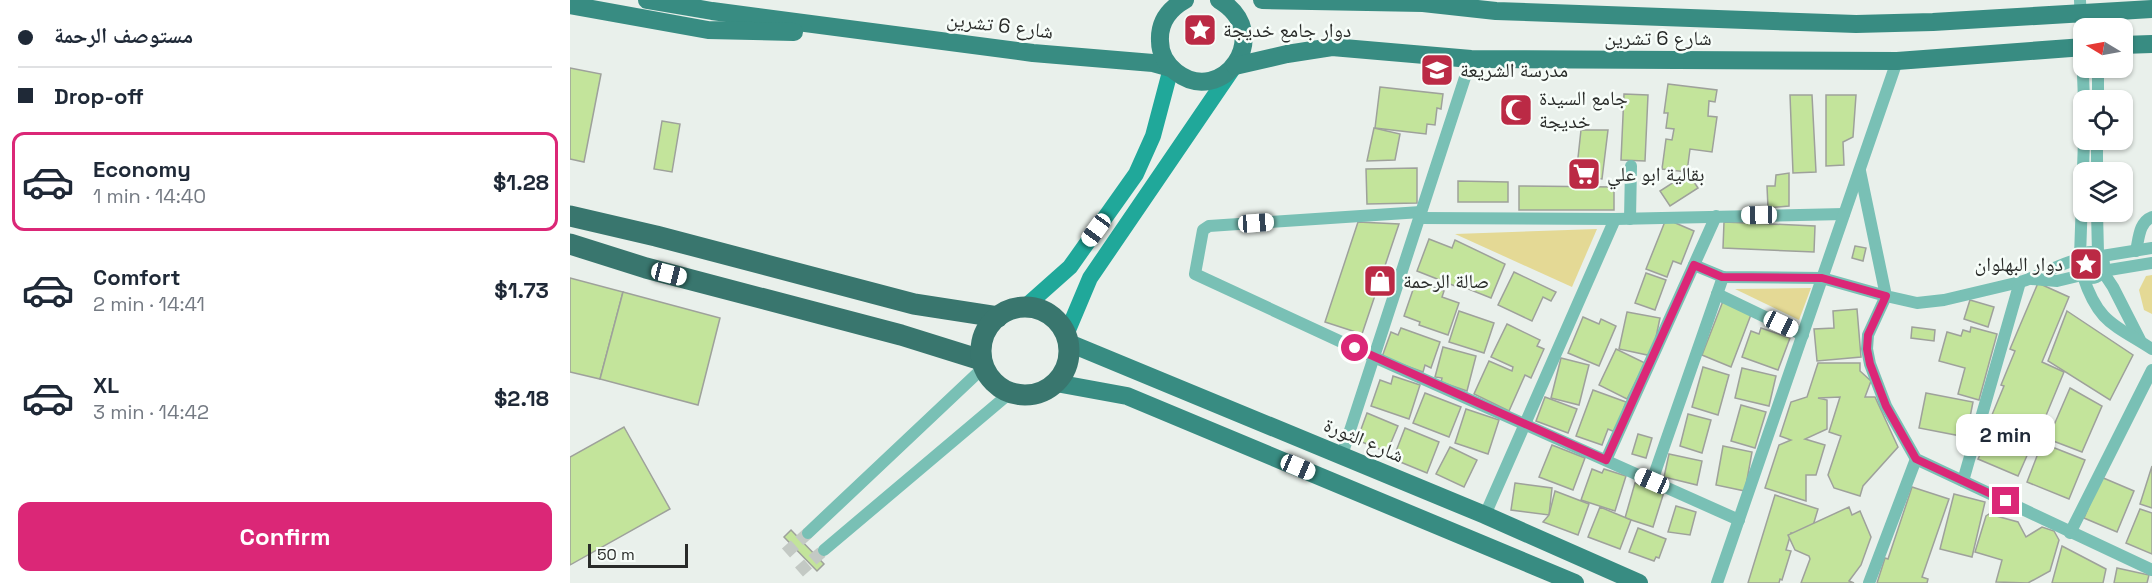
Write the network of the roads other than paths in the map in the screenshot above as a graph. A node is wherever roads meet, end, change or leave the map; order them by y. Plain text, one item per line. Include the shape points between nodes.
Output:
1 (647, 0) edge
2 (1185, 0) edge
3 (1220, 0) edge
4 (1262, 0) edge
5 (1423, 2) edge
6 (570, 5) edge
7 (1498, 5) edge
8 (2152, 9) edge
9 (2089, 14) edge
10 (890, 34) junction
11 (2152, 44) edge
12 (2133, 45) edge
13 (2073, 48) edge
14 (1471, 59) junction
15 (1897, 61) junction
16 (1235, 66) junction
17 (1171, 68) junction
18 (2084, 150) edge
19 (1631, 165) dead end
20 (1859, 169) junction
21 (570, 202) edge
22 (1844, 214) junction
23 (1420, 215) junction
24 (570, 216) edge
25 (1716, 216) junction
26 (2152, 216) edge
27 (1615, 219) junction
28 (1630, 219) junction
29 (2098, 222) edge
30 (656, 236) junction
31 (570, 244) edge
32 (2152, 248) edge
33 (2136, 251) junction
34 (570, 254) edge
35 (2100, 255) junction
36 (2080, 258) junction
37 (2152, 263) edge
38 (1694, 265) junction
39 (646, 268) junction
40 (2103, 272) junction
41 (2083, 275) junction
42 (1722, 277) junction
43 (1822, 278) junction
44 (2026, 280) junction
45 (1717, 294) junction
46 (1886, 296) junction
47 (1025, 307) junction
48 (998, 316) junction
49 (1803, 334) junction
50 (1068, 339) junction
51 (2140, 341) junction
52 (2152, 349) edge
53 (1374, 357) junction
54 (983, 364) junction
55 (2152, 370) edge
56 (1056, 383) junction
57 (1010, 393) junction
58 (1526, 424) junction
59 (1342, 455) junction
60 (1916, 459) junction
61 (1606, 460) junction
62 (1652, 481) junction
63 (1963, 481) junction
64 (1485, 515) junction
65 (1739, 520) junction
66 (2070, 532) junction
67 (808, 533) tunnel mouth
68 (824, 550) tunnel mouth
69 (2152, 570) edge
70 (1631, 581) edge
71 (1575, 583) edge
72 (1717, 583) edge
73 (1869, 583) edge

1 - 10 main road, شارع 6 تشرين
2 - 17 main road via 1172,8 1160,31 1163,57
3 - 16 main road via 1230,6 1244,28 1242,55
4 - 5 main road, شارع 6 تشرين
5 - 7 main road, شارع 6 تشرين
6 - 10 main road via 708,30
7 - 9 main road, شارع 6 تشرين via 1856,24
8 - 9 main road, شارع 6 تشرين
10 - 17 main road, شارع 6 تشرين
11 - 12 main road
13 - 15 main road, شارع 6 تشرين
14 - 15 main road, شارع 6 تشرين
14 - 16 main road, شارع 6 تشرين via 1332,47
14 - 23 street
15 - 20 street
16 - 17 main road, شارع 6 تشرين via 1210,81 1182,77
16 - 50 main road via 1090,278
17 - 47 main road via 1153,136 1136,174 1070,267
18 - 36 street
19 - 28 street
20 - 22 street
20 - 46 street
21 - 30 highway
22 - 25 street
22 - 43 street
23 - 27 street
23 - 53 street
23 - 53 street via 1209,225 1203,230 1194,270 1198,277
24 - 30 highway
25 - 28 street
25 - 38 street
26 - 33 street via 2142,226
27 - 28 street
27 - 58 street
29 - 35 street
30 - 48 highway via 914,304
31 - 39 highway
32 - 33 street
33 - 35 street
34 - 39 highway
35 - 36 street via 2087,252
35 - 40 street via 2105,263
36 - 41 street via 2078,267
36 - 44 street
37 - 40 street
38 - 42 street
38 - 61 street
39 - 54 highway via 901,335
40 - 41 street via 2091,279
40 - 51 street
41 - 44 street via 2057,281
41 - 51 street via 2104,317
42 - 43 street
42 - 45 street
43 - 46 street
43 - 49 street
44 - 46 street via 1944,300 1917,303
44 - 63 street
45 - 49 street
45 - 62 street
46 - 60 street via 1868,335 1867,349 1886,406
47 - 48 highway
47 - 50 highway via 1050,314
48 - 54 highway via 982,340
49 - 65 street
50 - 56 highway via 1069,357
50 - 59 main road, شارع الثورة
51 - 52 street
53 - 58 street
53 - 59 street
54 - 57 highway via 990,378
54 - 67 street
55 - 66 street
56 - 57 highway via 1035,395
56 - 71 main road via 1127,396
57 - 68 street
58 - 61 street
58 - 64 street
59 - 64 main road, شارع الثورة
60 - 63 street
60 - 73 street
61 - 62 street
62 - 65 street
63 - 66 street
64 - 70 main road, شارع الثورة
65 - 72 street
66 - 69 street

